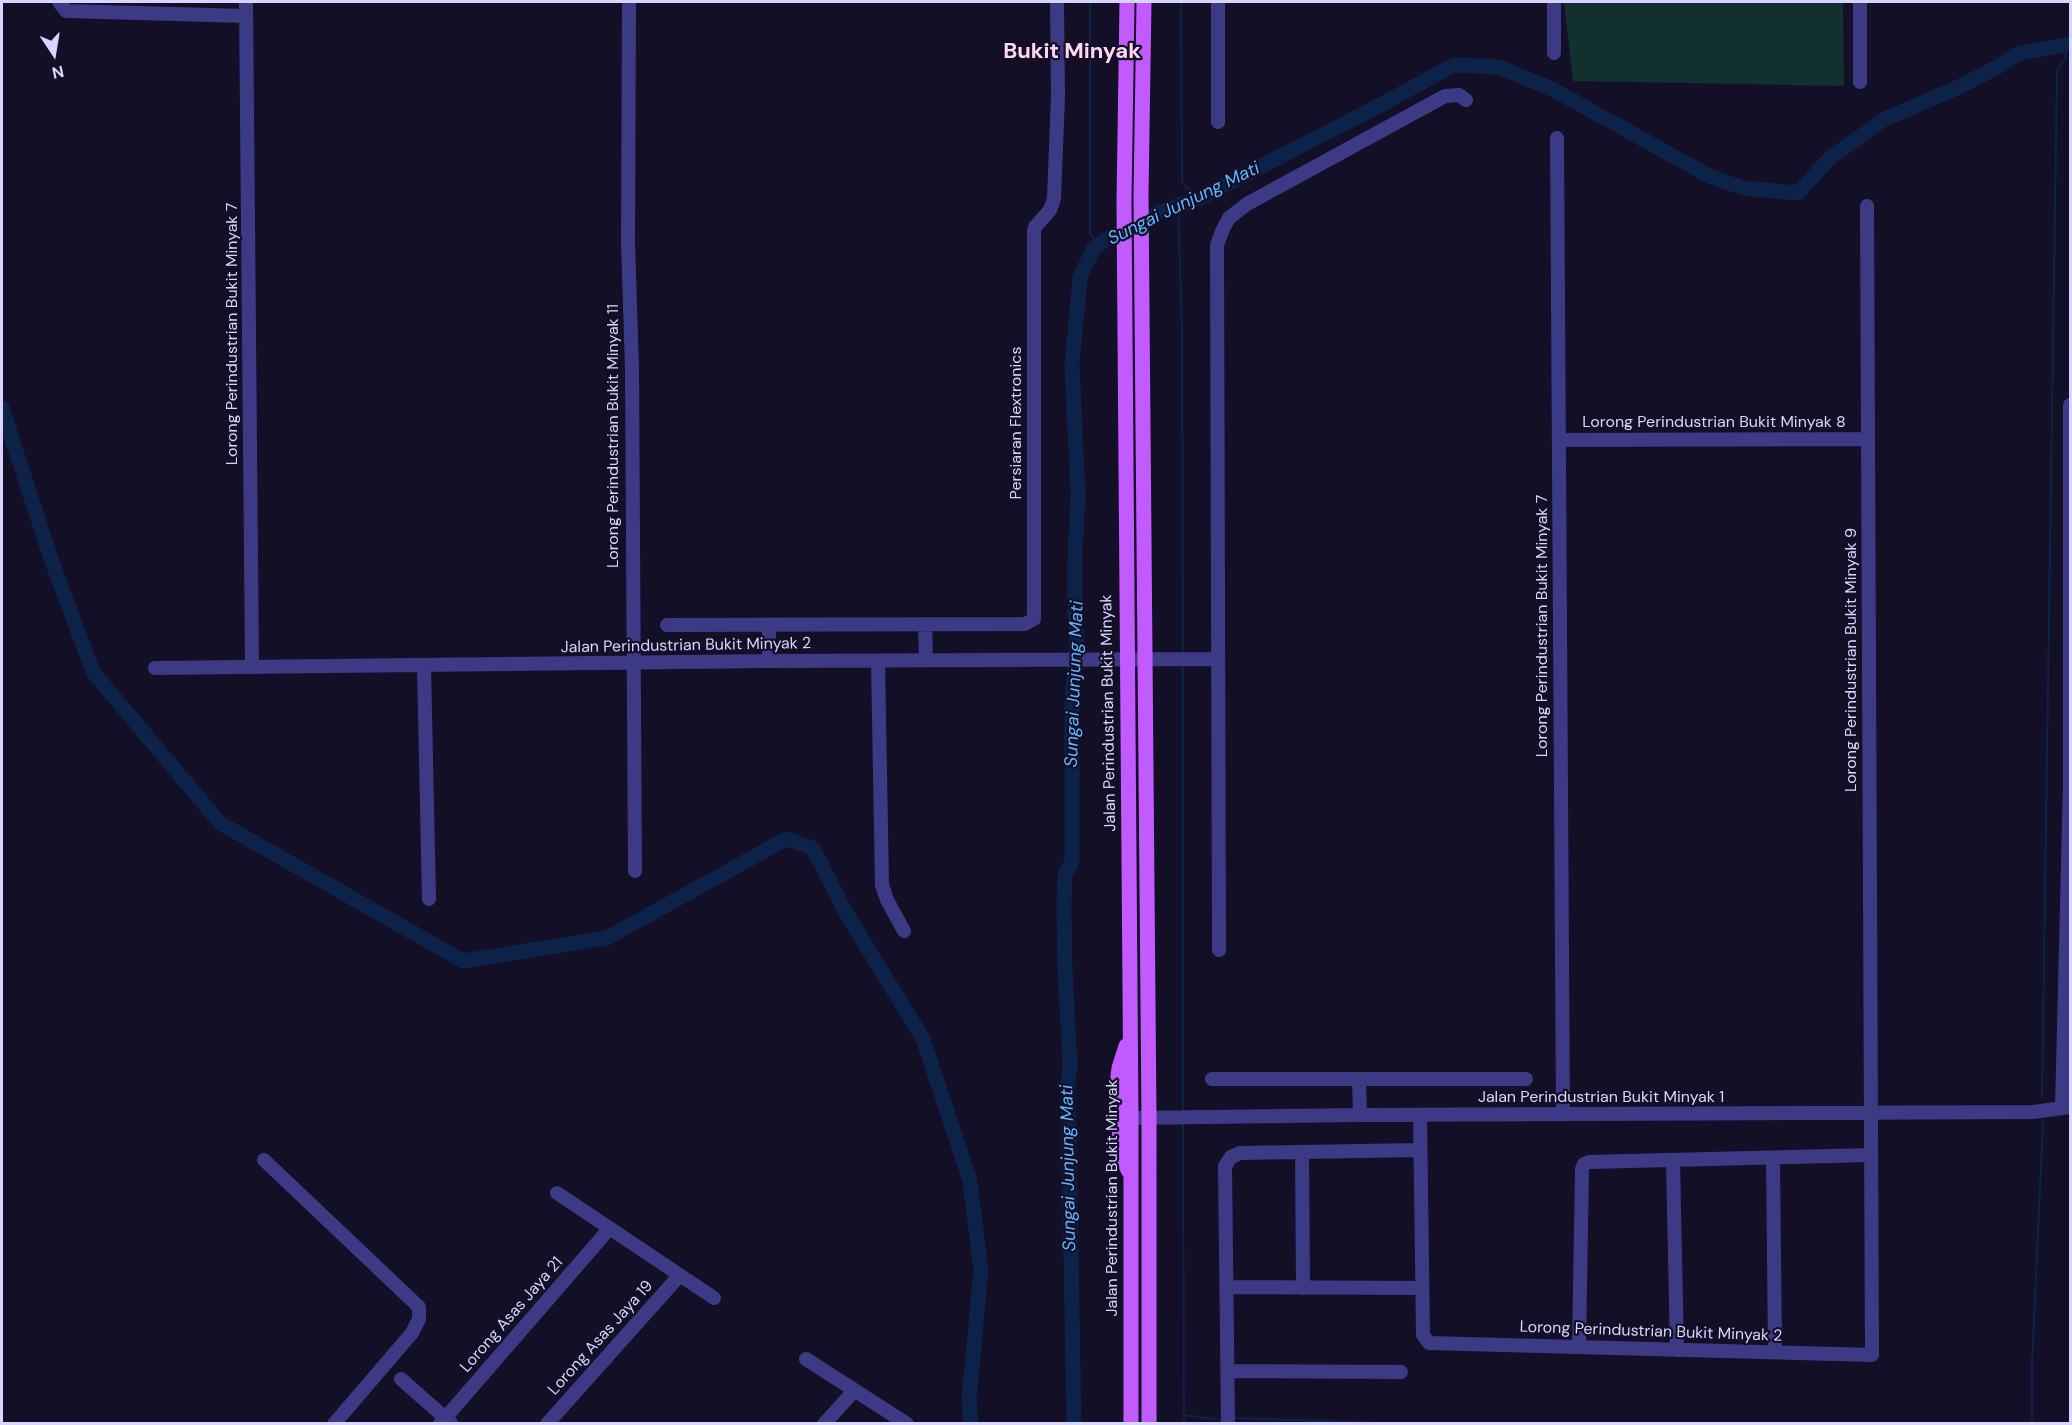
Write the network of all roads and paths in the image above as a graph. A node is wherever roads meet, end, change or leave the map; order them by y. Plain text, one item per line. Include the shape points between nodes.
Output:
1 (59, 2) edge
2 (629, 2) edge
3 (1058, 2) edge
4 (1127, 2) edge
5 (1144, 2) edge
6 (1218, 2) edge
7 (1554, 2) edge
8 (1860, 2) edge
9 (246, 9) edge
10 (1554, 53) dead end
11 (1860, 82) dead end
12 (1466, 100) dead end
13 (1218, 122) dead end
14 (1557, 138) dead end
15 (1867, 206) dead end
16 (2070, 405) edge
17 (1868, 439) junction
18 (1559, 440) junction
19 (2070, 472) edge
20 (667, 625) dead end
21 (768, 625) junction
22 (925, 625) junction
23 (1127, 659) junction
24 (1145, 659) junction
25 (1218, 659) junction
26 (926, 660) junction
27 (770, 661) junction
28 (878, 661) junction
29 (633, 664) junction
30 (252, 666) junction
31 (424, 666) junction
32 (155, 668) dead end
33 (2070, 783) edge
34 (635, 871) dead end
35 (429, 899) dead end
36 (904, 931) dead end
37 (1219, 950) dead end
38 (1130, 1036) junction
39 (1212, 1078) dead end
40 (1526, 1079) dead end
41 (1359, 1080) junction
42 (2067, 1083) edge
43 (2066, 1108) edge
44 (1870, 1113) junction
45 (1563, 1114) junction
46 (1360, 1115) junction
47 (1420, 1115) junction
48 (1131, 1118) junction
49 (1149, 1118) junction
50 (1420, 1150) junction
51 (1302, 1152) junction
52 (1871, 1155) junction
53 (1773, 1158) junction
54 (264, 1160) dead end
55 (1673, 1161) junction
56 (1131, 1178) junction
57 (557, 1193) dead end
58 (610, 1228) junction
59 (680, 1275) junction
60 (1227, 1287) junction
61 (1304, 1288) junction
62 (1422, 1288) junction
63 (714, 1298) dead end
64 (1579, 1347) junction
65 (1677, 1350) junction
66 (1775, 1352) junction
67 (1872, 1355) joint
68 (806, 1359) dead end
69 (1227, 1371) junction
70 (1401, 1372) dead end
71 (401, 1379) dead end
72 (854, 1391) junction
73 (1228, 1419) edge
74 (445, 1422) edge
75 (334, 1424) edge
76 (547, 1424) edge
77 (824, 1424) edge
78 (907, 1424) edge
79 (1131, 1424) edge
80 (1149, 1424) edge

1 - 9 street via 66,11
2 - 29 street, Lorong Perindustrian Bukit Minyak 11
3 - 22 street, Persiaran Flextronics via 1054,199 1035,227 1029,622
4 - 23 main road, Jalan Perindustrian Bukit Minyak
5 - 24 main road via 1141,263
6 - 13 street
7 - 10 street
8 - 11 street
9 - 30 street, Lorong Perindustrian Bukit Minyak 7
12 - 25 street via 1459,95 1445,96 1247,204 1229,218 1223,229 1217,245
14 - 18 street, Lorong Perindustrian Bukit Minyak 7
15 - 17 street, Lorong Perindustrian Bukit Minyak 9
16 - 19 street
17 - 18 street, Lorong Perindustrian Bukit Minyak 8
17 - 44 street, Lorong Perindustrian Bukit Minyak 9
18 - 45 street, Lorong Perindustrian Bukit Minyak 7
19 - 33 street
20 - 21 street, Persiaran Flextronics
21 - 22 street, Persiaran Flextronics
21 - 27 street
22 - 26 street
23 - 24 street, Jalan Perindustrian Bukit Minyak 2
23 - 26 street, Jalan Perindustrian Bukit Minyak 2
23 - 38 main road, Jalan Perindustrian Bukit Minyak
24 - 25 street, Jalan Perindustrian Bukit Minyak 2
24 - 49 main road
25 - 37 street
26 - 28 street, Jalan Perindustrian Bukit Minyak 2
27 - 28 street, Jalan Perindustrian Bukit Minyak 2
27 - 29 street, Jalan Perindustrian Bukit Minyak 2
28 - 36 street via 882,885
29 - 31 street, Jalan Perindustrian Bukit Minyak 2
29 - 34 street, Lorong Perindustrian Bukit Minyak 11
30 - 31 street, Jalan Perindustrian Bukit Minyak 2
30 - 32 street, Jalan Perindustrian Bukit Minyak 2
31 - 35 street
33 - 42 street
38 - 48 main road, Jalan Perindustrian Bukit Minyak
38 - 56 main road via 1119,1077 1120,1154
39 - 41 street, Jalan Perindustrian Bukit Minyak 1
40 - 41 street, Jalan Perindustrian Bukit Minyak 1
41 - 46 street
42 - 43 street
43 - 44 street, Jalan Perindustrian Bukit Minyak 1 via 2033,1112
44 - 45 street, Jalan Perindustrian Bukit Minyak 1
44 - 52 street, Lorong Perindustrian Bukit Minyak 9
45 - 47 street, Jalan Perindustrian Bukit Minyak 1
46 - 47 street, Jalan Perindustrian Bukit Minyak 1
46 - 49 street, Jalan Perindustrian Bukit Minyak 1
47 - 50 street
48 - 49 street, Jalan Perindustrian Bukit Minyak 1
48 - 56 main road, Jalan Perindustrian Bukit Minyak
49 - 80 main road
50 - 51 street
50 - 62 street
51 - 60 street via 1240,1153 1231,1157 1226,1167
51 - 61 street
52 - 53 street
52 - 67 street, Lorong Perindustrian Bukit Minyak 9
53 - 55 street
53 - 66 street
54 - 75 street via 419,1307 419,1319 412,1333
55 - 64 street via 1584,1164
55 - 65 street
56 - 79 main road, Jalan Perindustrian Bukit Minyak
57 - 58 street
58 - 59 street
58 - 74 street, Lorong Asas Jaya 21
59 - 63 street
59 - 76 street, Lorong Asas Jaya 19
60 - 61 street
60 - 69 street
61 - 62 street
62 - 64 street, Lorong Perindustrian Bukit Minyak 2 via 1423,1335 1429,1343
64 - 65 street, Lorong Perindustrian Bukit Minyak 2
65 - 66 street, Lorong Perindustrian Bukit Minyak 2
66 - 67 street, Lorong Perindustrian Bukit Minyak 2
68 - 72 street
69 - 70 street
69 - 73 street
71 - 74 street
72 - 77 street
72 - 78 street

